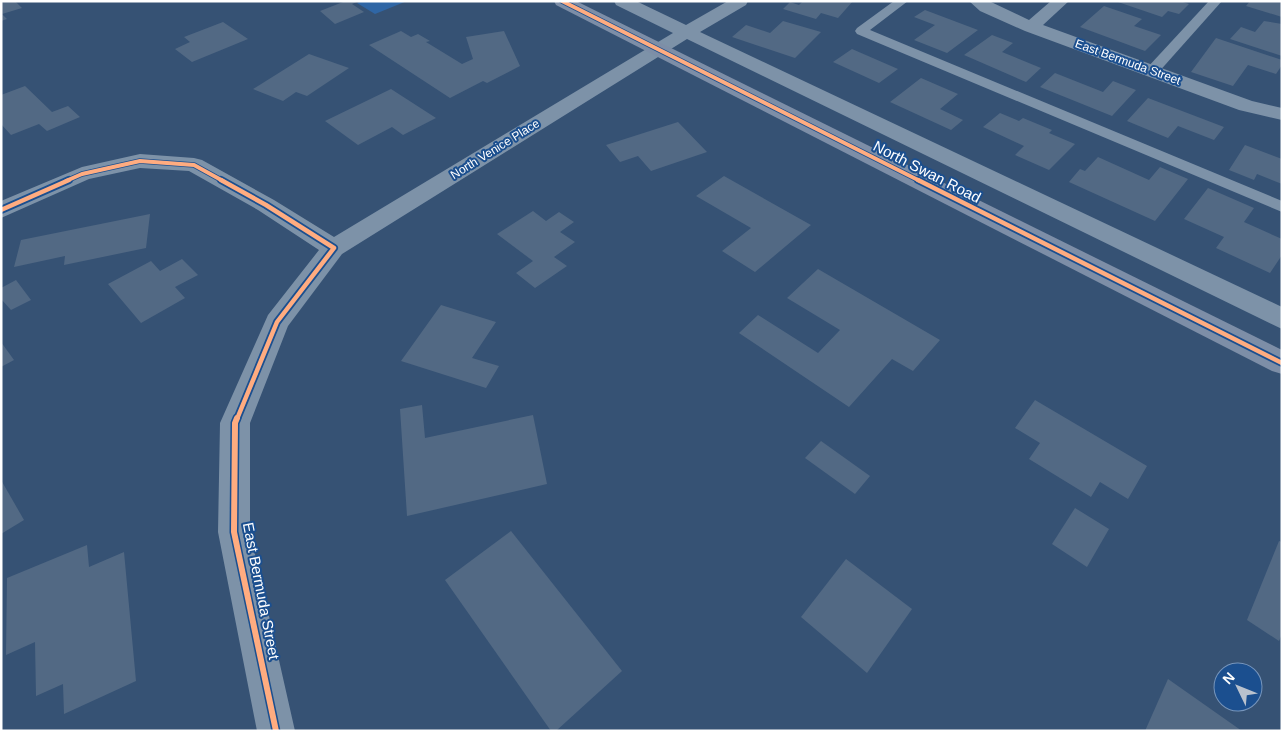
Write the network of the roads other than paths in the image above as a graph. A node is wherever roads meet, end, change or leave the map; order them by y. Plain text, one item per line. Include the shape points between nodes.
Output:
1 (562, 1) edge
2 (622, 1) edge
3 (740, 1) edge
4 (902, 1) edge
5 (977, 1) edge
6 (1061, 1) edge
7 (1216, 1) edge
8 (1031, 27) junction
9 (688, 32) junction
10 (656, 50) junction
11 (1152, 71) junction
12 (1282, 114) edge
13 (1282, 207) edge
14 (1, 210) edge
15 (334, 248) junction
16 (1282, 319) edge
17 (1282, 363) edge
18 (276, 731) edge

1 - 10 main road, North Swan Road
2 - 9 street, North Swan Road
3 - 9 street
4 - 13 lane via 861,31
5 - 8 street, East Bermuda Street
6 - 8 street
7 - 11 lane
8 - 11 street, East Bermuda Street
9 - 10 street
9 - 16 street, North Swan Road
10 - 15 street, North Venice Place
10 - 17 main road, North Swan Road
11 - 12 street, East Bermuda Street via 1246,106
14 - 15 street via 82,174 140,161 194,165
15 - 18 street, East Bermuda Street via 277,322 235,423 234,532

